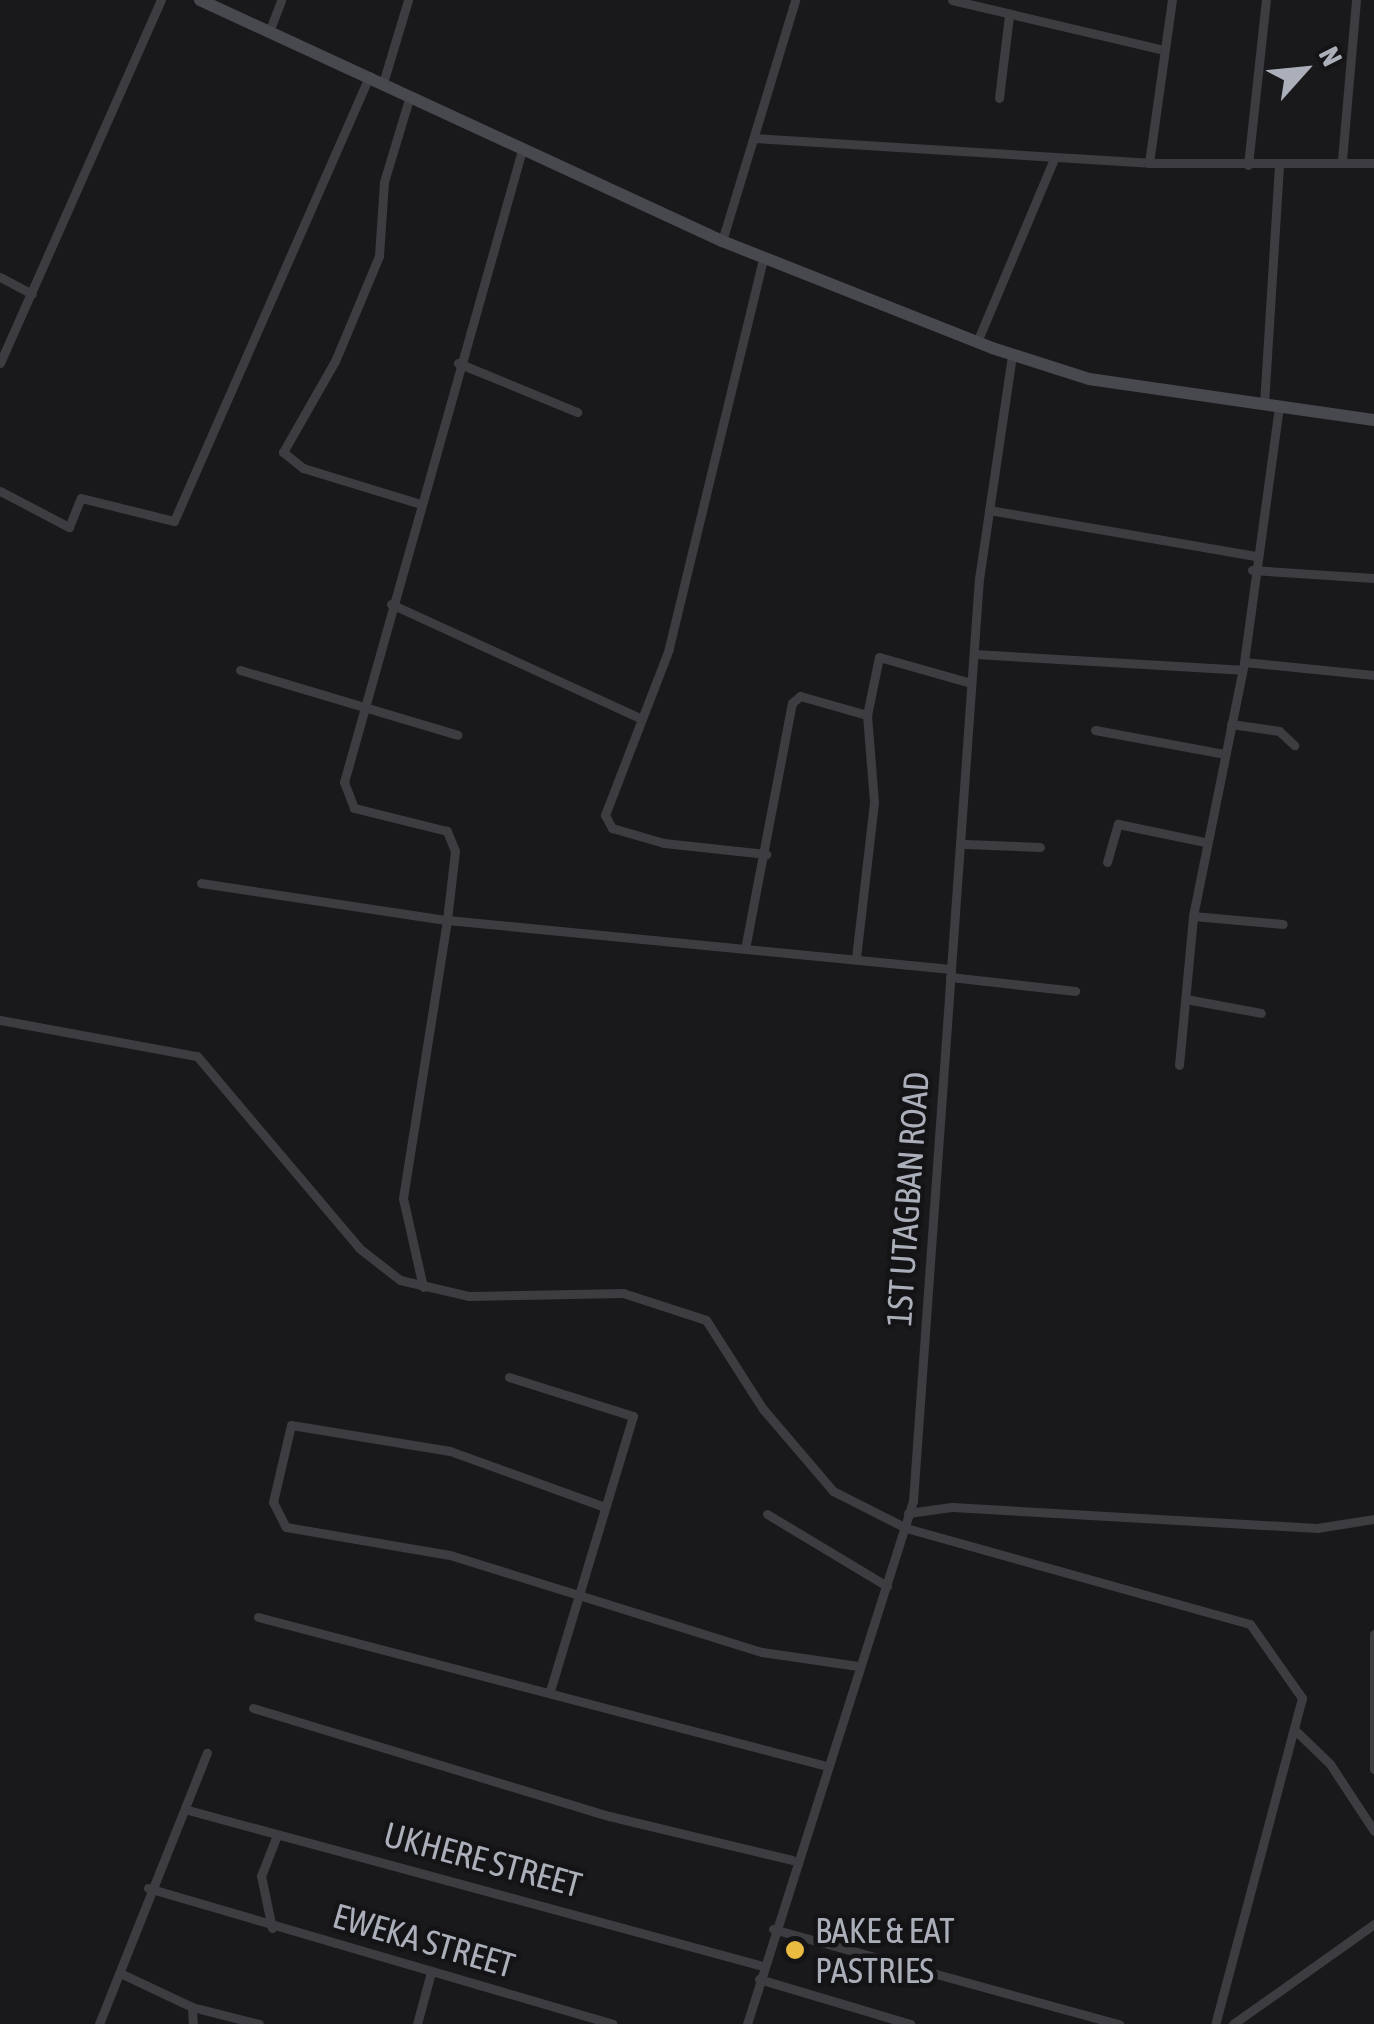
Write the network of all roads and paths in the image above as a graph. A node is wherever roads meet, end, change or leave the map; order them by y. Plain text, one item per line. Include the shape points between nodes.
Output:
1 (161, 0) edge
2 (200, 0) edge
3 (281, 0) edge
4 (408, 0) edge
5 (795, 0) edge
6 (952, 0) edge
7 (1172, 0) edge
8 (1266, 0) edge
9 (1356, 0) edge
10 (1009, 15) junction
11 (269, 32) junction
12 (1160, 49) junction
13 (368, 76) junction
14 (383, 83) junction
15 (999, 98) dead end
16 (410, 99) junction
17 (754, 138) junction
18 (522, 150) junction
19 (1054, 159) junction
20 (1342, 160) junction
21 (1149, 163) junction
22 (1280, 163) junction
23 (1374, 164) edge
24 (1248, 165) junction
25 (722, 241) junction
26 (763, 259) junction
27 (0, 277) edge
28 (32, 294) junction
29 (977, 342) junction
30 (1012, 354) junction
31 (0, 363) edge
32 (458, 363) junction
33 (1272, 405) junction
34 (577, 412) dead end
35 (1374, 420) edge
36 (0, 492) edge
37 (420, 504) junction
38 (989, 510) junction
39 (1254, 556) junction
40 (1252, 570) junction
41 (1374, 578) edge
42 (391, 604) junction
43 (975, 654) junction
44 (1243, 666) junction
45 (240, 670) dead end
46 (1374, 675) edge
47 (971, 683) junction
48 (365, 702) junction
49 (867, 715) junction
50 (640, 718) junction
51 (1231, 724) junction
52 (1095, 730) dead end
53 (458, 735) dead end
54 (1294, 745) dead end
55 (1224, 754) junction
56 (1205, 842) junction
57 (965, 844) junction
58 (1040, 847) dead end
59 (766, 854) junction
60 (1108, 862) dead end
61 (201, 883) dead end
62 (1193, 916) junction
63 (447, 920) junction
64 (1282, 924) dead end
65 (745, 949) junction
66 (856, 958) junction
67 (950, 973) junction
68 (1075, 991) dead end
69 (1191, 1000) junction
70 (1262, 1013) dead end
71 (0, 1020) edge
72 (1178, 1064) dead end
73 (423, 1288) junction
74 (509, 1377) dead end
75 (602, 1506) junction
76 (908, 1512) junction
77 (767, 1514) dead end
78 (1374, 1518) edge
79 (906, 1528) junction
80 (887, 1586) junction
81 (582, 1600) junction
82 (258, 1617) dead end
83 (1374, 1634) edge
84 (858, 1666) junction
85 (550, 1691) junction
86 (253, 1708) dead end
87 (1296, 1732) junction
88 (206, 1753) dead end
89 (823, 1765) junction
90 (1374, 1769) edge
91 (188, 1810) junction
92 (1374, 1832) edge
93 (277, 1835) junction
94 (792, 1860) junction
95 (148, 1888) junction
96 (1374, 1924) edge
97 (272, 1928) junction
98 (773, 1928) junction
99 (763, 1966) junction
100 (120, 1972) junction
101 (431, 1972) junction
102 (759, 1979) junction
103 (192, 2008) junction
104 (99, 2024) edge
105 (193, 2024) edge
106 (259, 2024) edge
107 (417, 2024) edge
108 (612, 2024) edge
109 (747, 2024) edge
110 (910, 2024) edge
111 (1118, 2024) edge
112 (1216, 2024) edge
113 (1234, 2024) edge

1 - 28 street
2 - 11 main road
3 - 11 street
4 - 14 street
5 - 17 street
6 - 10 street
7 - 12 street
8 - 24 street
9 - 20 street
10 - 12 street
10 - 15 street
11 - 13 main road
12 - 21 street
13 - 14 main road
13 - 36 street via 174,521 81,498 69,527
14 - 16 main road
16 - 18 main road
16 - 37 street via 384,182 379,256 335,361 282,452 303,468
17 - 19 street
17 - 25 street
18 - 25 main road
18 - 32 street
19 - 21 street
19 - 29 street
20 - 22 street
20 - 23 street
21 - 24 street
22 - 24 street
22 - 33 street
25 - 26 main road
26 - 29 main road
26 - 50 street via 669,648
27 - 28 street
28 - 31 street
29 - 30 main road
30 - 33 main road via 1089,379
30 - 38 street, 1ST UTAGBAN ROAD
32 - 34 street
32 - 37 street
33 - 35 main road
33 - 39 street
37 - 42 street
38 - 39 street
38 - 43 street, 1ST UTAGBAN ROAD
39 - 40 street
40 - 41 street
40 - 44 street
42 - 48 street
42 - 50 street
43 - 44 street
43 - 47 street, 1ST UTAGBAN ROAD
44 - 46 street
44 - 51 street
45 - 48 street
47 - 49 street via 879,658
47 - 57 street, 1ST UTAGBAN ROAD
48 - 53 street
48 - 63 street via 346,804 447,831 455,852
49 - 59 street via 794,699
49 - 66 street via 874,802
50 - 59 street via 606,822 664,844
51 - 54 street via 1279,730
51 - 55 street
52 - 55 street
55 - 56 street
56 - 60 street via 1118,824
56 - 62 street
57 - 58 street
57 - 67 street, 1ST UTAGBAN ROAD
59 - 65 street
61 - 63 street
62 - 64 street
62 - 69 street
63 - 65 street
63 - 73 street via 402,1198
65 - 66 street
66 - 67 street
67 - 68 street
67 - 76 street, 1ST UTAGBAN ROAD
69 - 70 street
69 - 72 street
71 - 73 street via 197,1056 359,1248
73 - 79 street via 468,1296 623,1293 706,1320 762,1409 833,1491
74 - 75 street via 632,1416
75 - 81 street
75 - 81 street via 450,1451 291,1425 274,1480 286,1527 450,1555
76 - 78 street via 952,1507 1317,1528
76 - 79 street, 1ST UTAGBAN ROAD
77 - 80 street
79 - 80 street, 1ST UTAGBAN ROAD
79 - 87 street via 1250,1624 1281,1680 1300,1690
80 - 84 street, 1ST UTAGBAN ROAD
81 - 84 street via 800,1662
81 - 85 street
82 - 85 street
83 - 90 street
84 - 89 street, 1ST UTAGBAN ROAD
85 - 89 street
86 - 94 street via 609,1816
87 - 92 street via 1330,1764
87 - 112 street
88 - 91 street
89 - 94 street, 1ST UTAGBAN ROAD
91 - 93 street, UKHERE STREET
91 - 95 street
93 - 97 street via 261,1876
93 - 99 street, UKHERE STREET
94 - 98 street, 1ST UTAGBAN ROAD
95 - 97 street, EWEKA STREET
95 - 100 street
96 - 113 street
97 - 101 street, EWEKA STREET via 384,1952
98 - 99 street, 1ST UTAGBAN ROAD
98 - 111 street
99 - 102 street, 1ST UTAGBAN ROAD
100 - 103 street
100 - 104 street
101 - 107 street
101 - 108 street, EWEKA STREET
102 - 109 street, 1ST UTAGBAN ROAD
102 - 110 street
103 - 105 street
103 - 106 street

